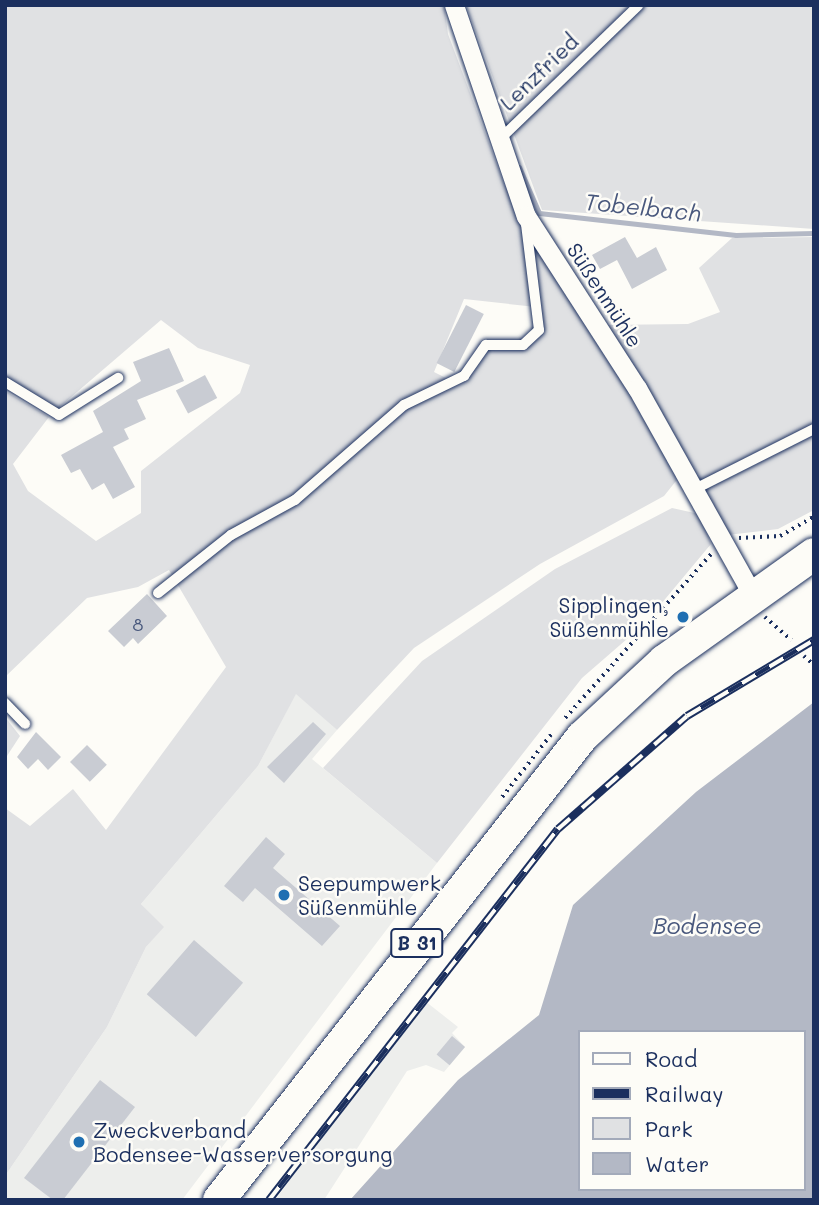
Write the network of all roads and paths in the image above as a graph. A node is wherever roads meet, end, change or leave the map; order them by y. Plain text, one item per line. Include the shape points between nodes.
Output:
1 (454, 5) edge
2 (639, 5) edge
3 (499, 141) junction
4 (526, 216) junction
5 (118, 378) dead end
6 (5, 382) edge
7 (814, 429) edge
8 (696, 488) junction
9 (814, 516) edge
10 (723, 545) junction
11 (814, 554) edge
12 (158, 593) dead end
13 (752, 594) junction
14 (791, 640) dead end
15 (804, 656) dead end
16 (814, 665) edge
17 (5, 703) edge
18 (24, 724) dead end
19 (219, 1200) edge

1 - 3 street, Süßenmühle
2 - 3 lane, Lenzfried
3 - 4 street, Süßenmühle
4 - 8 street, Süßenmühle
4 - 12 lane via 540,330 523,345 486,345 464,376 404,405 295,500 230,535
5 - 6 lane via 59,415
7 - 8 lane
8 - 10 street, Süßenmühle
9 - 10 path via 780,536 746,535
10 - 13 street, Süßenmühle
11 - 13 main road, B 31
13 - 14 path via 761,614
13 - 19 main road, B 31 via 664,661 582,737
15 - 16 path
17 - 18 lane

